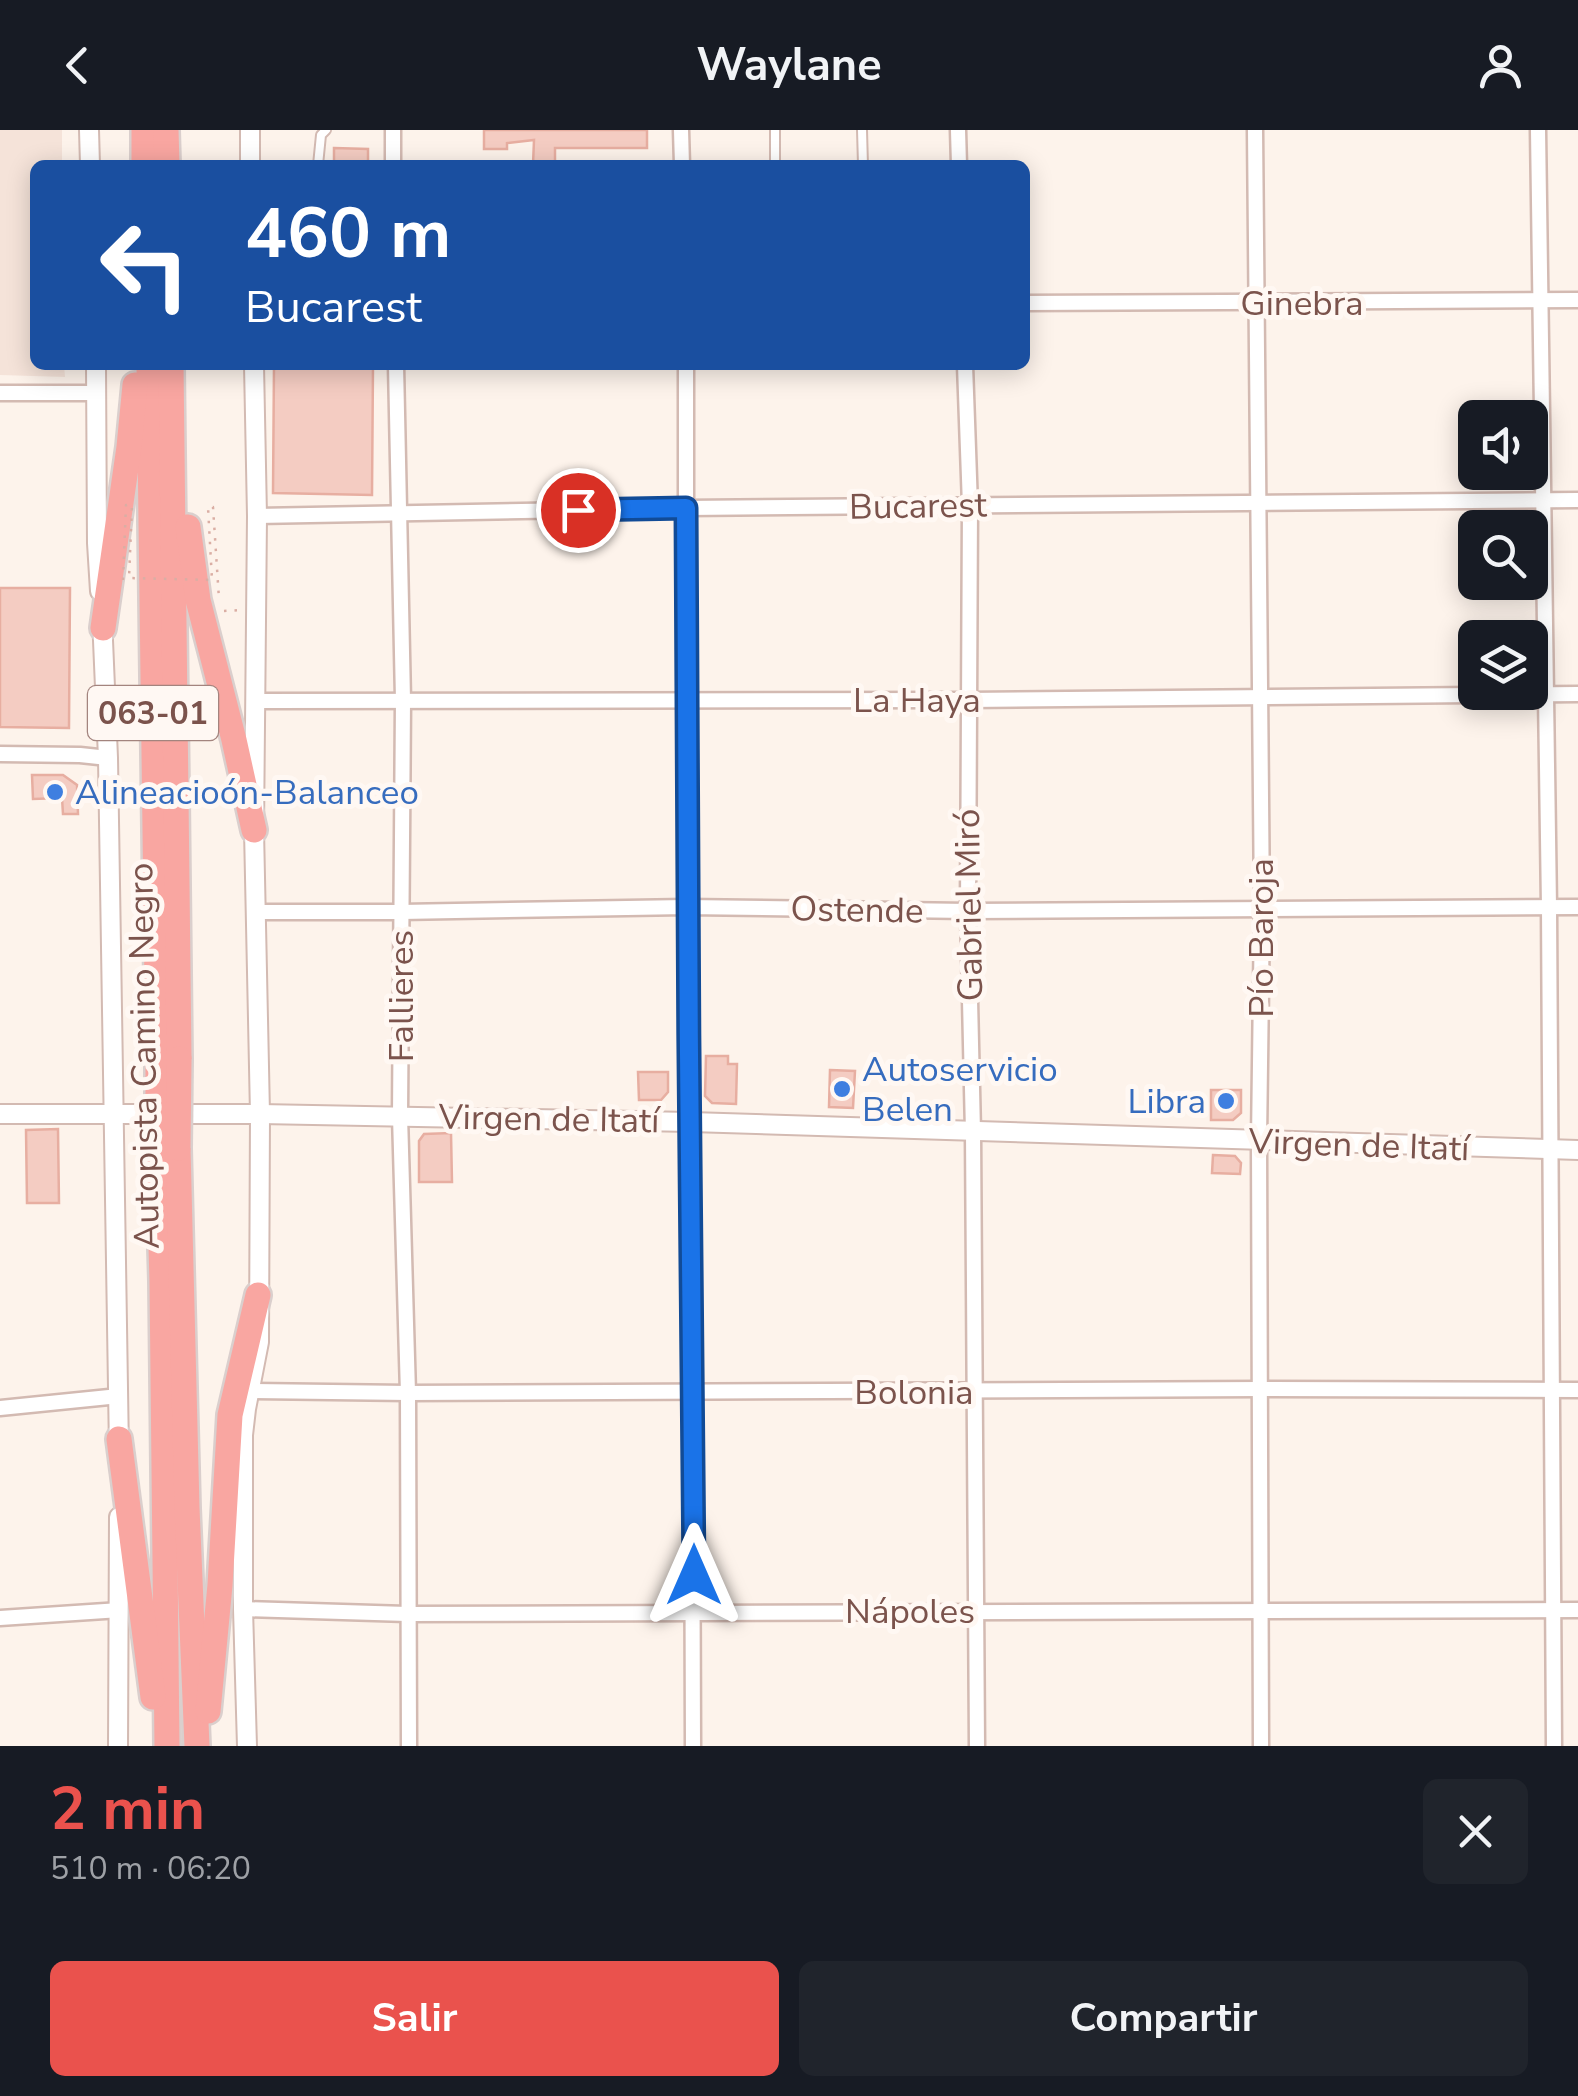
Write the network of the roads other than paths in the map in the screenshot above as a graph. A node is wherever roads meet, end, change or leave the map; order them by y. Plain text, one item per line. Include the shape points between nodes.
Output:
1 (89, 130) edge
2 (144, 130) edge
3 (166, 130) edge
4 (250, 130) edge
5 (392, 130) edge
6 (681, 130) edge
7 (775, 130) edge
8 (862, 130) edge
9 (958, 130) edge
10 (1254, 130) edge
11 (1538, 130) edge
12 (320, 132) edge
13 (90, 160) edge
14 (144, 160) edge
15 (166, 160) edge
16 (250, 160) edge
17 (318, 160) edge
18 (393, 160) edge
19 (682, 160) edge
20 (775, 160) edge
21 (863, 160) edge
22 (958, 160) edge
23 (1541, 300) junction
24 (1578, 300) edge
25 (1030, 303) edge
26 (1257, 303) junction
27 (96, 370) edge
28 (136, 370) edge
29 (148, 370) edge
30 (171, 370) edge
31 (171, 370) edge
32 (254, 370) edge
33 (396, 370) edge
34 (686, 370) edge
35 (964, 370) edge
36 (0, 393) edge
37 (96, 393) junction
38 (1544, 500) junction
39 (1578, 500) edge
40 (1258, 504) junction
41 (970, 506) junction
42 (686, 508) junction
43 (398, 512) junction
44 (257, 516) junction
45 (1546, 620) edge
46 (103, 628) junction
47 (1578, 694) edge
48 (1458, 695) edge
49 (1548, 695) edge
50 (1260, 696) junction
51 (402, 700) junction
52 (686, 700) junction
53 (968, 700) junction
54 (256, 701) junction
55 (1547, 710) edge
56 (0, 754) edge
57 (108, 758) junction
58 (254, 830) junction
59 (1578, 906) edge
60 (686, 907) junction
61 (1550, 907) junction
62 (1262, 909) junction
63 (968, 911) junction
64 (256, 912) junction
65 (402, 912) junction
66 (168, 1060) junction
67 (0, 1114) edge
68 (114, 1114) junction
69 (260, 1114) junction
70 (400, 1116) junction
71 (691, 1122) junction
72 (973, 1132) junction
73 (1259, 1142) junction
74 (168, 1146) junction
75 (1578, 1150) edge
76 (1552, 1151) junction
77 (258, 1295) junction
78 (1261, 1389) junction
79 (1551, 1390) junction
80 (1578, 1390) edge
81 (250, 1391) junction
82 (692, 1392) junction
83 (974, 1392) junction
84 (408, 1393) junction
85 (118, 1396) junction
86 (0, 1408) edge
87 (118, 1439) junction
88 (243, 1609) junction
89 (120, 1610) junction
90 (1554, 1610) junction
91 (1578, 1610) edge
92 (977, 1611) junction
93 (694, 1612) junction
94 (1260, 1612) junction
95 (407, 1614) junction
96 (0, 1618) edge
97 (118, 1746) edge
98 (159, 1746) edge
99 (167, 1746) edge
100 (197, 1746) edge
101 (205, 1746) edge
102 (246, 1746) edge
103 (409, 1746) edge
104 (693, 1746) edge
105 (977, 1746) edge
106 (1261, 1746) edge
107 (1554, 1746) edge

1 - 13 street
2 - 14 highway
3 - 15 highway
4 - 16 street
5 - 18 street
6 - 19 street
7 - 20 lane
8 - 21 lane
9 - 22 street
10 - 26 street, Pío Baroja
11 - 23 street
12 - 17 lane
23 - 24 street, Ginebra
23 - 26 street, Ginebra
23 - 38 street
25 - 26 street, Ginebra
26 - 40 street, Pío Baroja
27 - 37 street
28 - 46 highway
29 - 66 highway, Autopista Camino Negro / 063-01
30 - 66 highway, Autopista Camino Negro / 063-01
31 - 58 highway via 190,557
32 - 44 street
33 - 43 street, Fallieres
34 - 42 street
35 - 41 street, Gabriel Miró
36 - 37 street
37 - 46 street
38 - 39 street, Bucarest
38 - 40 street, Bucarest
38 - 45 street
40 - 41 street, Bucarest
40 - 50 street, Pío Baroja
41 - 42 street, Bucarest
41 - 53 street, Gabriel Miró
42 - 43 street, Bucarest
42 - 52 street
43 - 44 street, Bucarest
43 - 51 street, Fallieres
44 - 54 street
46 - 57 street
47 - 49 street, La Haya
48 - 50 street, La Haya
50 - 53 street, La Haya
50 - 62 street, Pío Baroja
51 - 52 street, La Haya
51 - 54 street, La Haya
51 - 65 street, Fallieres
52 - 53 street, La Haya
52 - 60 street
53 - 63 street, Gabriel Miró
54 - 58 street
55 - 61 street
56 - 57 street
57 - 68 street
58 - 64 street
59 - 61 street, Ostende
60 - 63 street, Ostende
60 - 65 street, Ostende
60 - 71 street
61 - 62 street, Ostende
61 - 76 street
62 - 63 street, Ostende
62 - 73 street, Pío Baroja
63 - 72 street, Gabriel Miró
64 - 65 street, Ostende
64 - 69 street
65 - 70 street, Fallieres
66 - 74 highway, Autopista Camino Negro / 063-01, bridge
67 - 68 street, Virgen de Itatí
68 - 69 street, Virgen de Itatí
68 - 85 street
69 - 70 street, Virgen de Itatí
69 - 77 street
70 - 71 street, Virgen de Itatí
70 - 84 street, Fallieres
71 - 72 street, Virgen de Itatí
71 - 82 street
72 - 73 street, Virgen de Itatí
72 - 83 street, Gabriel Miró
73 - 76 street, Virgen de Itatí
73 - 78 street, Pío Baroja
74 - 99 highway, Autopista Camino Negro / 063-01 via 162,1281
74 - 100 highway, Autopista Camino Negro / 063-01
75 - 76 street, Virgen de Itatí
76 - 79 street
77 - 81 street
77 - 101 highway via 230,1414
78 - 79 street, Bolonia
78 - 83 street, Bolonia
78 - 94 street, Pío Baroja
79 - 80 street, Bolonia
79 - 90 street
81 - 84 street, Bolonia
81 - 88 street via 243,1436
82 - 83 street, Bolonia
82 - 84 street, Bolonia
82 - 93 street
83 - 92 street, Gabriel Miró
84 - 95 street, Fallieres
85 - 86 street
85 - 87 street
87 - 89 street
87 - 98 highway
88 - 95 street, Nápoles
88 - 102 street
89 - 96 street
89 - 97 street
90 - 91 street, Nápoles
90 - 94 street, Nápoles
90 - 107 street
92 - 93 street, Nápoles
92 - 94 street, Nápoles
92 - 105 street, Gabriel Miró
93 - 95 street, Nápoles
93 - 104 street
94 - 106 street, Pío Baroja
95 - 103 street, Fallieres

